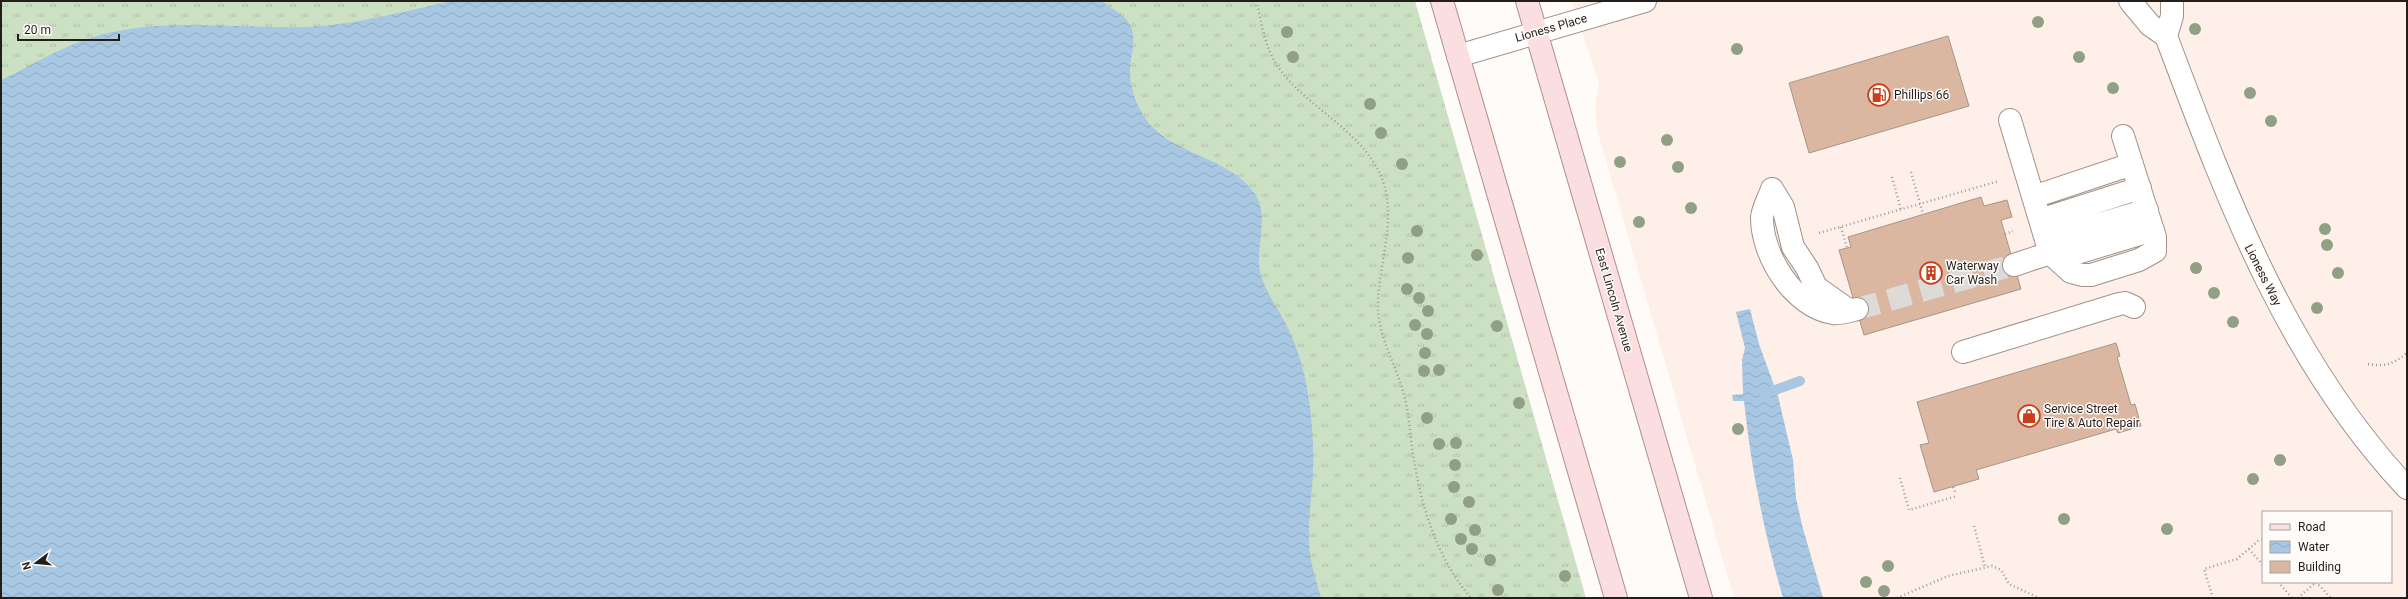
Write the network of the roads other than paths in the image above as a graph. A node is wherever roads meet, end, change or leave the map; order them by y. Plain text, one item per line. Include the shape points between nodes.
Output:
1 (1442, 1) edge
2 (1527, 1) edge
3 (1645, 1) edge
4 (2130, 1) edge
5 (2172, 1) edge
6 (1536, 32) junction
7 (2166, 36) junction
8 (1458, 56) junction
9 (2010, 120) dead end
10 (2123, 136) dead end
11 (2132, 164) junction
12 (2140, 188) junction
13 (1772, 190) dead end
14 (2033, 197) junction
15 (2147, 210) junction
16 (2048, 243) junction
17 (2014, 264) tunnel mouth
18 (2134, 307) dead end
19 (1854, 310) tunnel mouth
20 (1963, 352) dead end
21 (2407, 488) edge
22 (1616, 598) edge
23 (1701, 598) edge

1 - 8 main road
2 - 6 main road, East Lincoln Avenue
3 - 6 street, Lioness Place
4 - 7 street via 2150,25
5 - 7 street via 2172,16
6 - 8 street, Lioness Place
6 - 23 main road, East Lincoln Avenue
7 - 21 street, Lioness Way via 2232,207 2273,295 2301,346 2333,394 2375,451
8 - 22 main road
9 - 14 street
10 - 11 street
11 - 12 street
11 - 14 street
12 - 15 street
12 - 16 street
13 - 19 street via 1762,218 1768,247 1783,280 1802,298 1825,311 1839,313
14 - 16 street
15 - 16 street
15 - 16 street via 2156,245 2155,251 2149,256 2091,275 2071,272
16 - 17 street
18 - 20 street via 2125,303 2119,304

